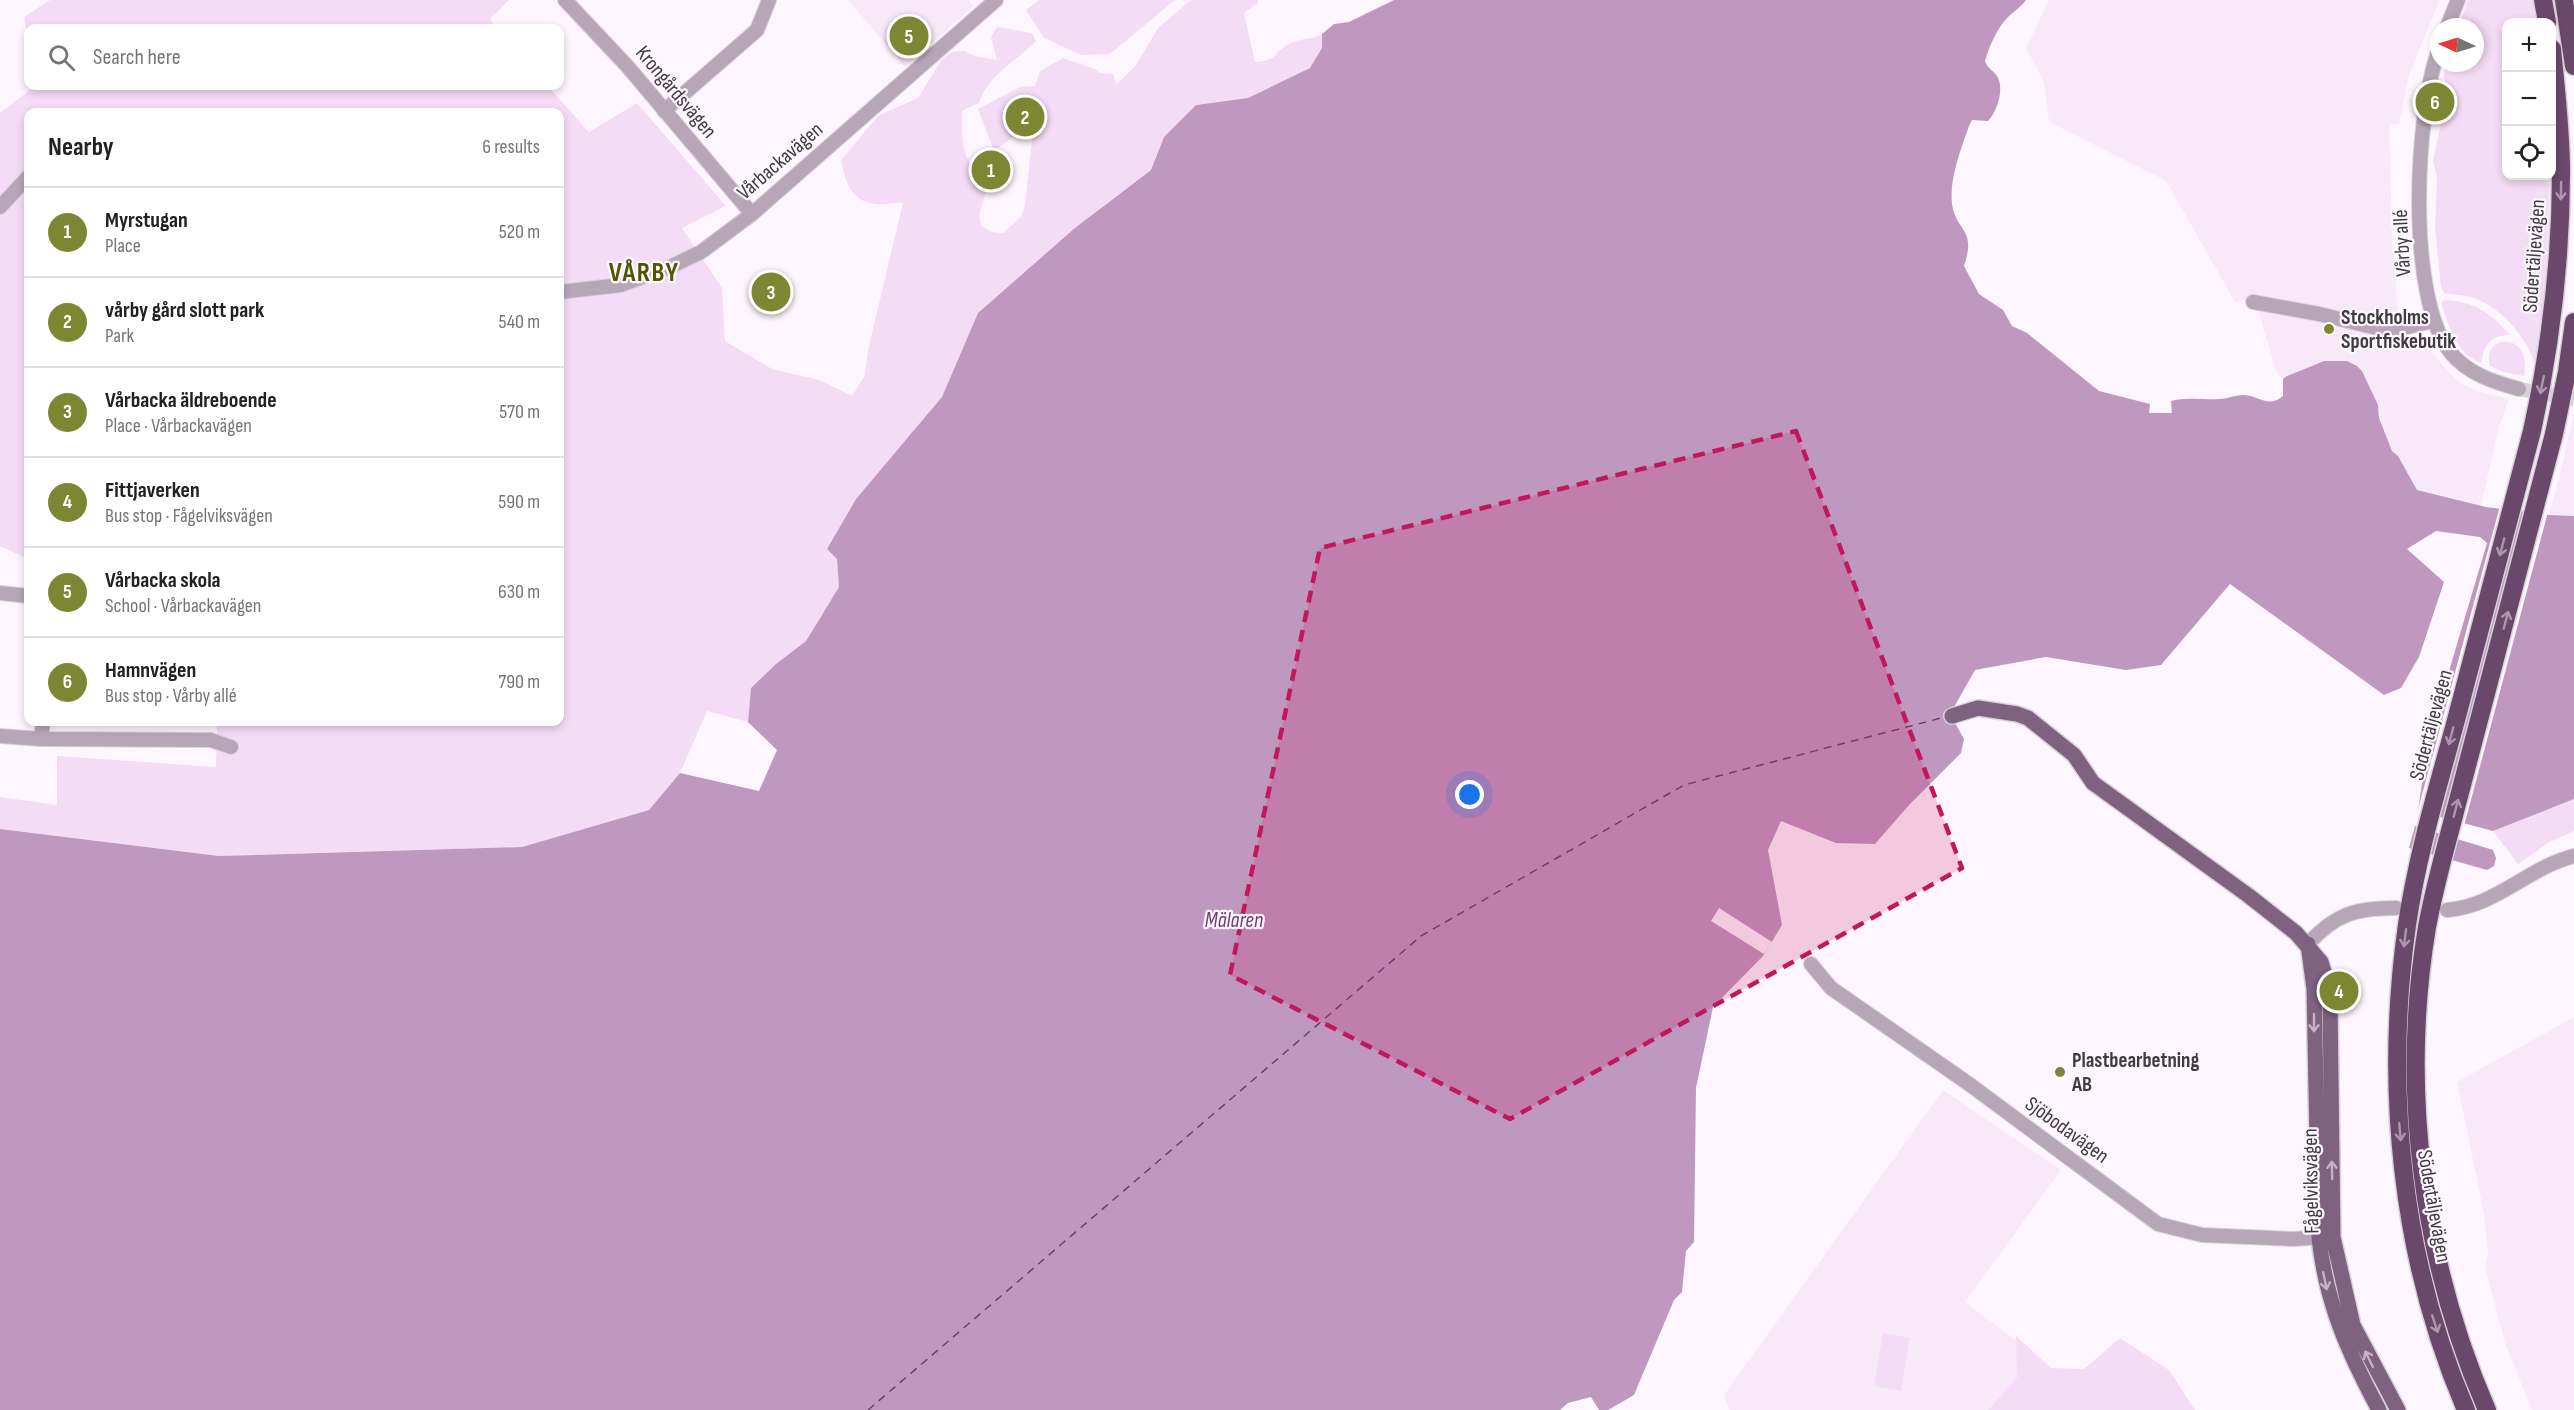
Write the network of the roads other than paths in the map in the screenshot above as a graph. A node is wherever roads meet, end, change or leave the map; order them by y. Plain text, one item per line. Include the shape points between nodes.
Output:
1 (565, 0) edge
2 (769, 0) edge
3 (996, 0) edge
4 (2458, 0) edge
5 (2543, 0) edge
6 (2564, 0) edge
7 (2451, 18) edge
8 (2546, 18) edge
9 (2574, 66) edge
10 (2432, 72) edge
11 (2554, 72) edge
12 (664, 111) junction
13 (24, 181) edge
14 (0, 207) edge
15 (752, 214) junction
16 (564, 292) edge
17 (2253, 302) dead end
18 (2433, 321) junction
19 (2574, 322) edge
20 (2519, 389) tunnel mouth
21 (0, 593) edge
22 (24, 596) edge
23 (1952, 716) dead end
24 (43, 726) edge
25 (0, 736) edge
26 (41, 739) junction
27 (231, 747) dead end
28 (2574, 856) edge
29 (2396, 908) dead end
30 (2447, 910) dead end
31 (2308, 944) junction
32 (1811, 964) dead end
33 (2326, 1237) junction
34 (2388, 1408) edge
35 (2466, 1410) edge
36 (2487, 1410) edge

1 - 12 street, Krongårdsvägen
2 - 12 street via 757,30
3 - 15 street, Vårbackavägen
4 - 7 street
5 - 8 highway
6 - 9 highway
10 - 18 street, Vårby allé via 2420,146 2422,255
11 -> 35 highway, Södertäljevägen via 2561,170 2560,245 2546,368 2418,859 2400,981 2398,1117 2403,1177 2430,1307
12 - 15 street, Krongårdsvägen
13 - 14 street
15 - 16 street, Vårbackavägen via 700,252 670,267 621,285
17 - 18 street via 2381,329 2396,330
18 - 20 street, Vårby allé via 2450,352 2466,368
36 -> 19 highway, Södertäljevägen via 2448,1300 2433,1236 2418,1115 2416,1057 2421,985 2427,927 2441,865 2539,497
21 - 22 street
23 - 31 main road, Fågelviksvägen via 1978,708 2028,718 2073,755 2093,783 2249,896
24 - 26 street
25 - 26 street
26 - 27 street via 211,740
28 - 30 street via 2543,868 2484,902
29 - 31 street via 2350,912 2330,923
31 - 33 main road, Fågelviksvägen via 2321,962 2328,985
32 - 33 street, Sjöbodavägen via 1831,988 2158,1224 2202,1234
33 - 34 main road, Fågelviksvägen via 2353,1325

